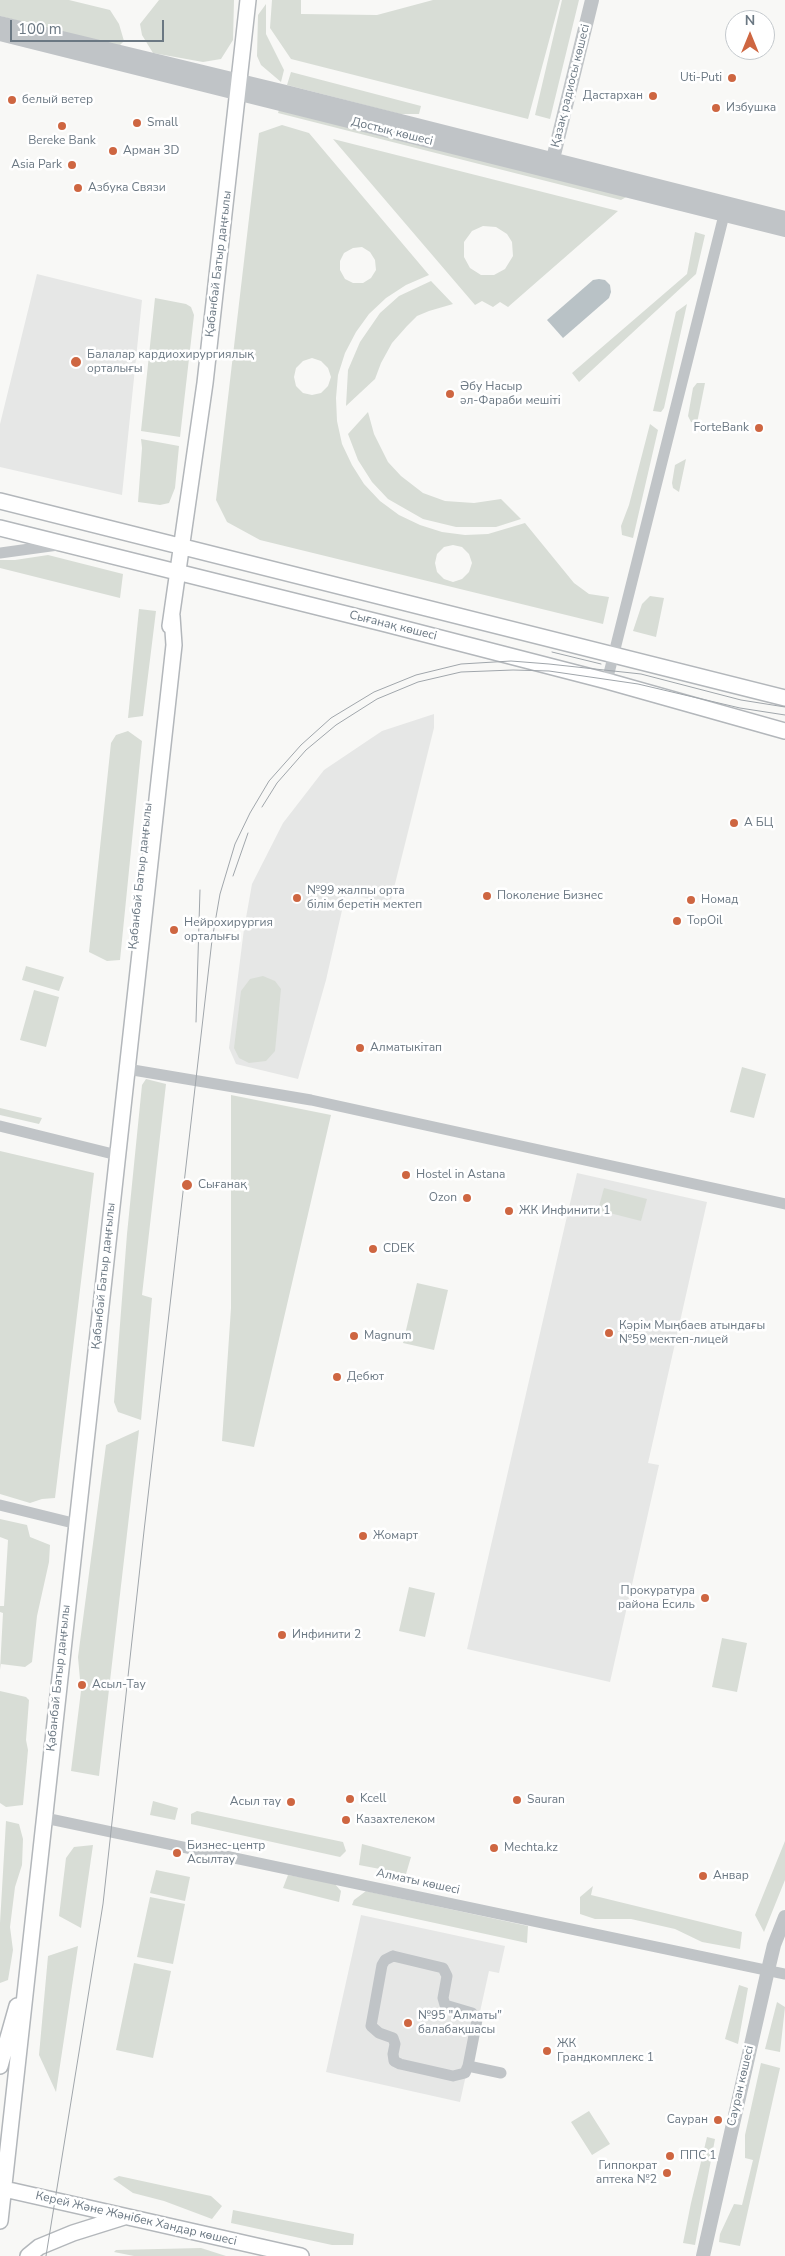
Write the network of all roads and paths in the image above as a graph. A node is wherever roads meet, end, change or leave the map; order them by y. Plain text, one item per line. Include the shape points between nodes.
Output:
1 (248, 0) edge
2 (592, 0) edge
3 (0, 23) edge
4 (0, 34) edge
5 (240, 87) junction
6 (551, 166) junction
7 (724, 215) junction
8 (785, 218) edge
9 (785, 230) edge
10 (0, 501) edge
11 (0, 528) edge
12 (62, 544) junction
13 (182, 546) junction
14 (0, 553) edge
15 (178, 572) junction
16 (172, 616) junction
17 (614, 654) junction
18 (607, 681) junction
19 (785, 698) edge
20 (785, 731) edge
21 (127, 1069) junction
22 (0, 1126) edge
23 (119, 1135) junction
24 (117, 1156) junction
25 (785, 1204) edge
26 (0, 1505) edge
27 (77, 1524) junction
28 (45, 1818) junction
29 (785, 1917) edge
30 (29, 1966) junction
31 (768, 1970) junction
32 (785, 1974) edge
33 (0, 2066) edge
34 (468, 2066) junction
35 (501, 2073) dead end
36 (2, 2188) edge
37 (126, 2217) junction
38 (0, 2221) edge
39 (28, 2256) edge
40 (301, 2256) edge
41 (703, 2256) edge

1 - 5 main road, Қабанбай Батыр даңғылы
2 - 6 street, Қазақ радиосы көшесі
3 - 5 street, Достық көшесі
4 - 5 street, Достық көшесі
5 - 6 street, Достық көшесі
5 - 13 main road, Қабанбай Батыр даңғылы
6 - 7 street, Достық көшесі
6 - 8 street, Достық көшесі
7 - 9 street, Достық көшесі
7 - 17 street
10 - 13 main road
11 - 12 main road, Сығанақ көшесі
12 - 14 street
12 - 15 main road, Сығанақ көшесі
13 - 15 main road, Қабанбай Батыр даңғылы
13 - 17 main road
15 - 16 main road, Қабанбай Батыр даңғылы
15 - 18 main road, Сығанақ көшесі
16 - 21 main road, Қабанбай Батыр даңғылы via 174,646
16 - 23 main road, Қабанбай Батыр даңғылы via 130,973 115,1126
17 - 18 street
17 - 19 main road
18 - 20 main road, Сығанақ көшесі
21 - 23 main road, Қабанбай Батыр даңғылы
21 - 25 street via 311,1100
22 - 24 street
23 - 24 main road, Қабанбай Батыр даңғылы
24 - 27 main road, Қабанбай Батыр даңғылы
26 - 27 street
27 - 28 main road, Қабанбай Батыр даңғылы
28 - 30 main road, Қабанбай Батыр даңғылы
28 - 31 street, Алматы көшесі
29 - 31 street, Сауран көшесі
30 - 33 main road
30 - 36 main road, Қабанбай Батыр даңғылы
31 - 32 street, Алматы көшесі
31 - 41 street, Сауран көшесі
34 - 34 street via 464,2073 453,2076 394,2061 393,2038 378,2033 371,2026 385,1960 393,1956 443,1968 448,1976 443,1998 445,2005 472,2013 477,2020
34 - 35 street
36 - 37 main road, Керей Және Жәнібек Хандар көшесі
36 - 38 main road, Қабанбай Батыр даңғылы
37 - 39 main road via 64,2236 39,2247
37 - 40 main road, Керей Және Жәнібек Хандар көшесі

